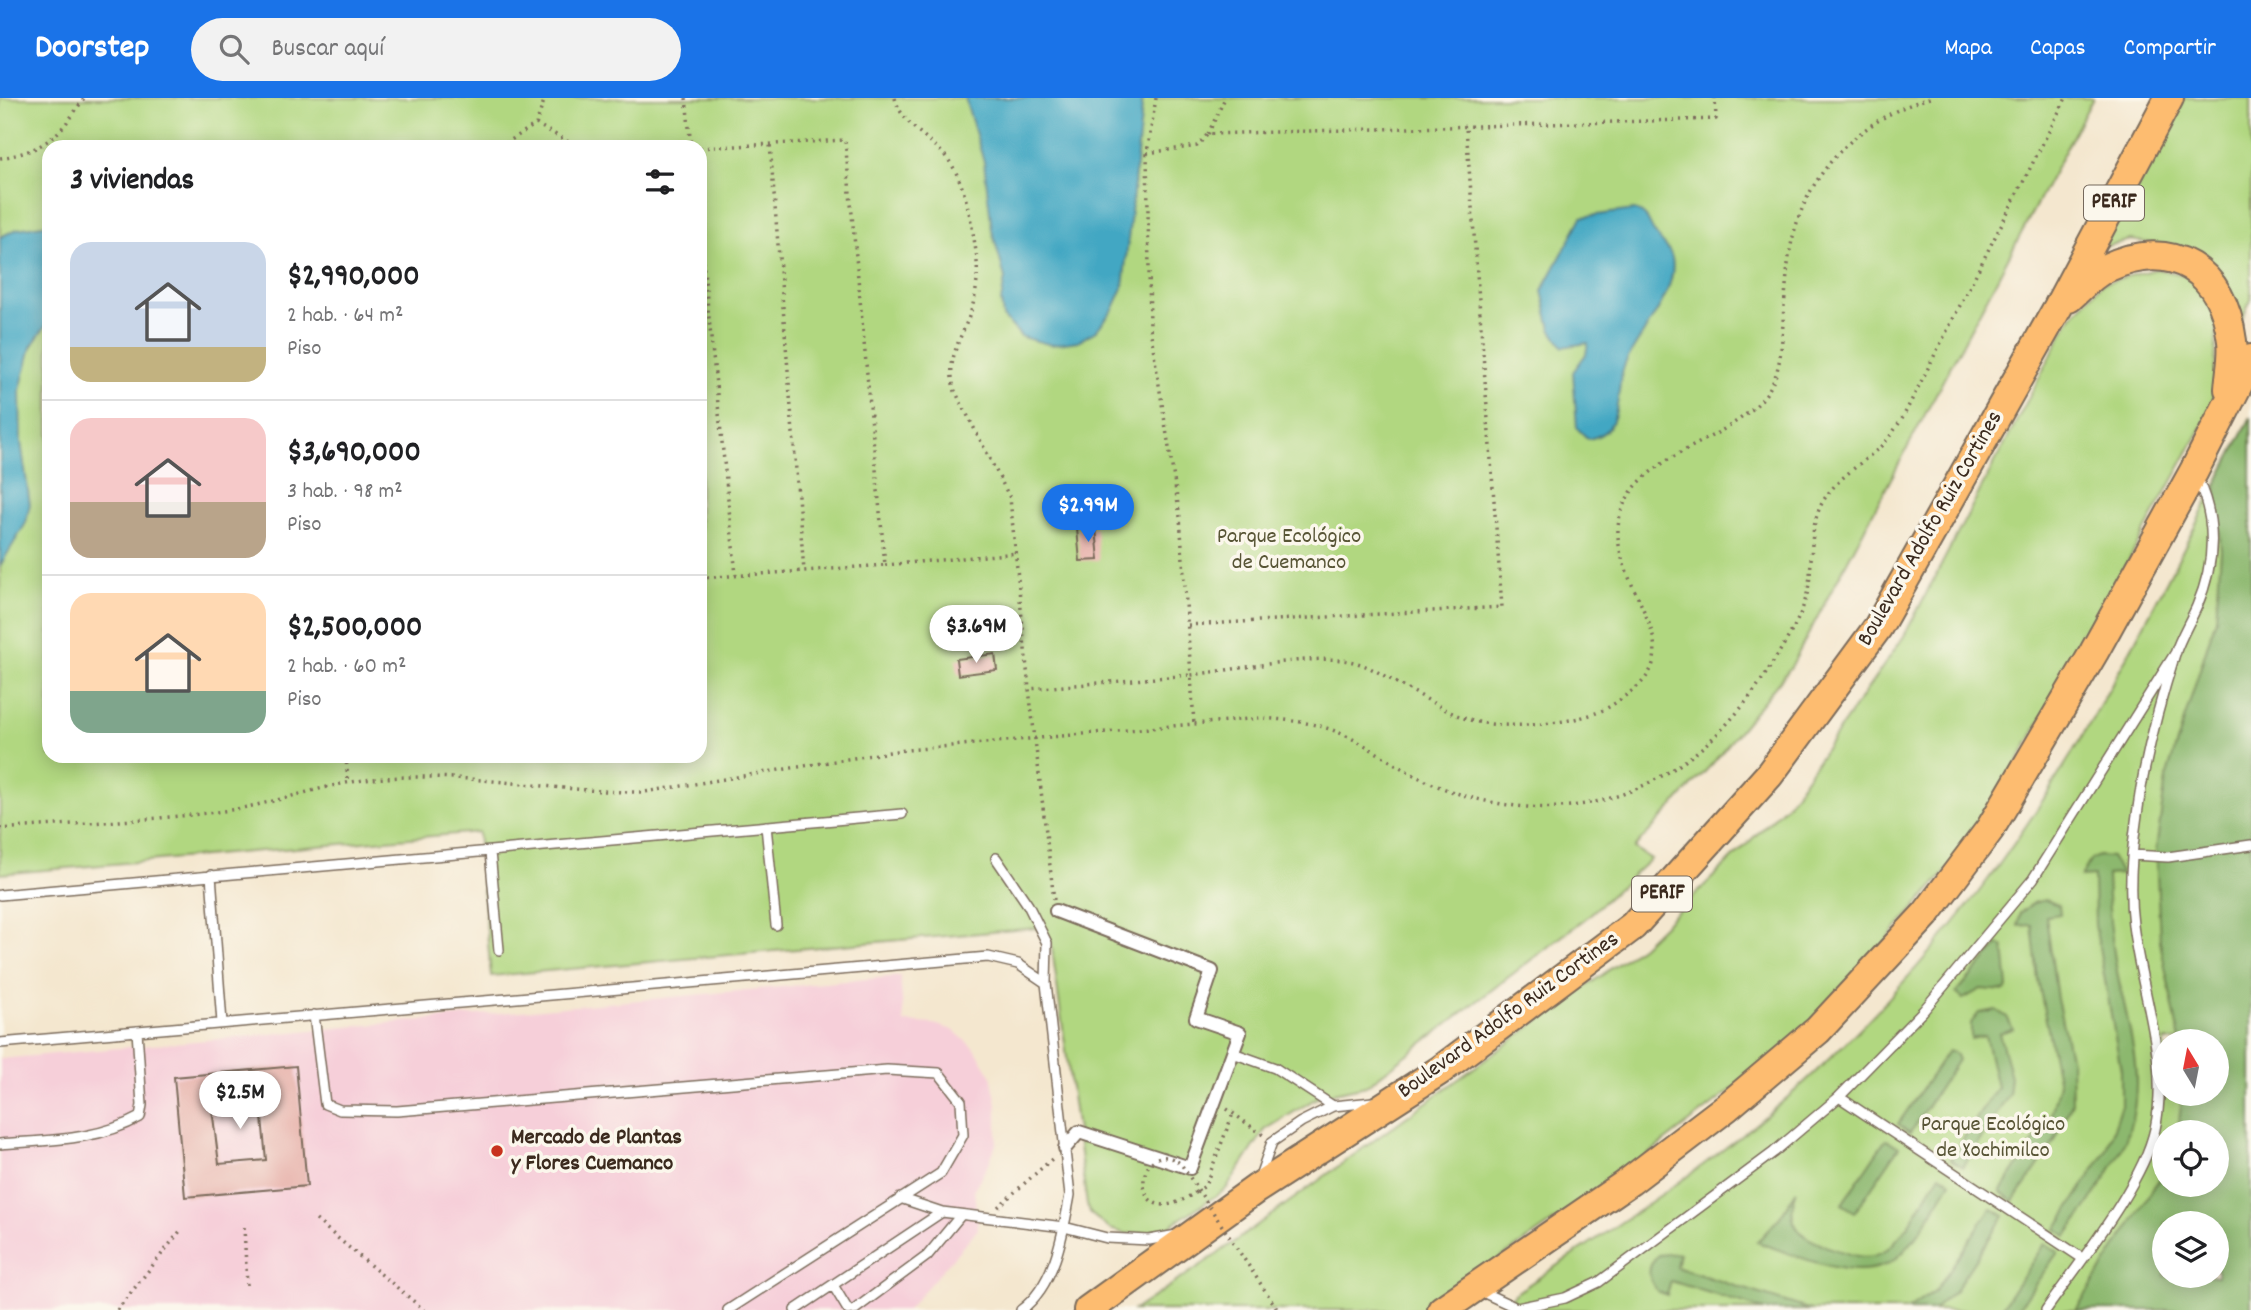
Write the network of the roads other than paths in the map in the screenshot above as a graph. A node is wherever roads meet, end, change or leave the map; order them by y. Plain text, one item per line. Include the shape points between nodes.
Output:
1 (2169, 98) edge
2 (2058, 307) junction
3 (2251, 359) edge
4 (2227, 405) junction
5 (2194, 471) junction
6 (2176, 652) junction
7 (902, 814) dead end
8 (766, 826) junction
9 (2251, 845) edge
10 (489, 852) junction
11 (2132, 855) junction
12 (996, 858) dead end
13 (211, 875) junction
14 (0, 895) edge
15 (1056, 911) road end
16 (776, 925) dead end
17 (499, 950) dead end
18 (1046, 983) junction
19 (314, 1015) junction
20 (222, 1023) junction
21 (137, 1031) junction
22 (0, 1043) edge
23 (1233, 1054) junction
24 (1839, 1097) junction
25 (1392, 1100) junction
26 (1333, 1106) junction
27 (0, 1144) edge
28 (1065, 1148) junction
29 (1256, 1189) junction
30 (900, 1198) junction
31 (942, 1212) junction
32 (961, 1215) junction
33 (1064, 1227) junction
34 (1196, 1232) junction
35 (2082, 1258) junction
36 (833, 1285) junction
37 (1474, 1288) junction
38 (1519, 1309) edge
39 (728, 1310) edge
40 (795, 1310) edge
41 (848, 1310) edge
42 (854, 1310) edge
43 (1021, 1310) edge
44 (1088, 1310) edge
45 (1441, 1310) edge
46 (2046, 1310) edge

1 - 2 highway, Boulevard Adolfo Ruiz Cortines / PERIF
2 - 4 highway via 2104,269 2131,258 2160,255 2183,261 2210,282 2226,310 2233,343
2 - 25 highway, Boulevard Adolfo Ruiz Cortines / PERIF via 1878,627 1769,775 1633,926
3 - 4 highway
4 - 5 highway
5 - 6 lane via 2208,501 2210,564
5 - 37 highway via 1990,829 1926,914 1818,1030 1727,1107 1630,1181
6 - 11 lane via 2143,781
6 - 24 lane via 2033,879 1923,1011
7 - 8 lane
8 - 10 lane
8 - 16 lane
9 - 11 lane via 2168,857
10 - 13 lane
10 - 17 lane
11 - 35 lane via 2133,923 2159,1068 2158,1111 2137,1175
12 - 18 lane via 1028,905 1046,943
13 - 14 lane
13 - 20 lane
15 - 23 street via 1212,971 1196,1018 1240,1033
18 - 19 lane via 1018,964 988,957
18 - 28 lane
19 - 20 lane
19 - 30 lane via 326,1104 340,1110 397,1111 887,1070 939,1073 961,1101 963,1135 941,1173
20 - 21 lane
21 - 22 lane
21 - 27 lane via 140,1117 121,1128 82,1137
23 - 26 lane via 1275,1068
23 - 28 street via 1190,1168 1079,1132
24 - 35 lane
24 - 38 lane via 1774,1152 1599,1282 1565,1298
25 - 26 lane
25 - 29 highway, Boulevard Adolfo Ruiz Cortines / PERIF
26 - 29 lane via 1272,1143
28 - 33 lane via 1070,1195
29 - 34 highway, Boulevard Adolfo Ruiz Cortines / PERIF
30 - 31 lane
30 - 39 lane
31 - 32 lane
31 - 36 lane
32 - 33 lane
32 - 42 lane via 927,1256
33 - 34 lane via 1107,1238 1149,1240
33 - 43 lane via 1052,1266 1033,1301
34 - 44 highway, Boulevard Adolfo Ruiz Cortines / PERIF
35 - 46 lane
36 - 40 lane
36 - 41 lane
37 - 38 lane
37 - 45 highway

